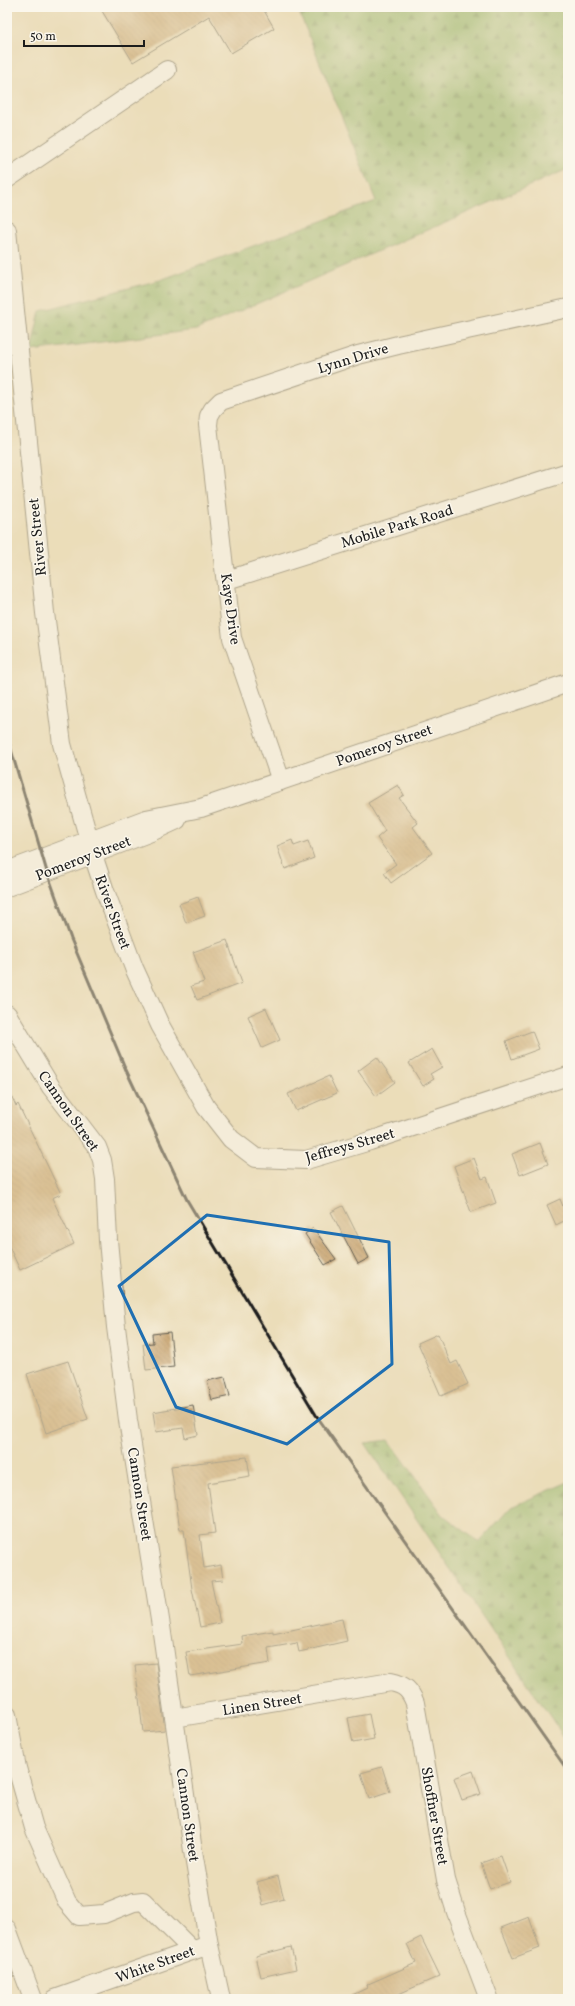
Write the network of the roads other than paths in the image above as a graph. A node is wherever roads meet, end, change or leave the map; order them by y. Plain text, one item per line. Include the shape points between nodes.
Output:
1 (167, 70) dead end
2 (7, 179) edge
3 (7, 230) edge
4 (568, 308) edge
5 (568, 472) edge
6 (214, 478) joint
7 (226, 580) junction
8 (568, 683) edge
9 (281, 781) junction
10 (91, 848) junction
11 (7, 871) edge
12 (7, 887) edge
13 (134, 968) joint
14 (7, 1014) edge
15 (568, 1076) edge
16 (350, 1689) joint
17 (7, 1715) edge
18 (174, 1718) junction
19 (7, 1929) edge
20 (201, 1948) junction
21 (484, 1997) edge
22 (33, 1999) edge
23 (55, 1999) edge
24 (221, 1999) edge

1 - 2 street
3 - 10 street, River Street via 45,613 62,744
4 - 6 street, Lynn Drive via 358,355 221,402 209,416 208,425
5 - 7 street, Mobile Park Road
6 - 7 street, Kaye Drive
7 - 9 street, Kaye Drive via 232,638
8 - 9 street, Pomeroy Street
9 - 10 street, Pomeroy Street via 201,808 151,832
10 - 11 street, Pomeroy Street
10 - 12 street, Pomeroy Street
10 - 13 street, River Street
13 - 15 street, Jeffreys Street via 160,1025 206,1107 231,1139 256,1158 306,1160
14 - 18 street, Cannon Street via 51,1087 97,1147 102,1160 116,1327
16 - 18 street, Linen Street
16 - 21 street, Shoffner Street via 391,1682 401,1684 410,1691 415,1703 446,1880
17 - 20 street via 34,1828 67,1902 79,1916 104,1914 143,1901
18 - 20 street, Cannon Street
19 - 22 street
20 - 23 street, White Street
20 - 24 street, Cannon Street

